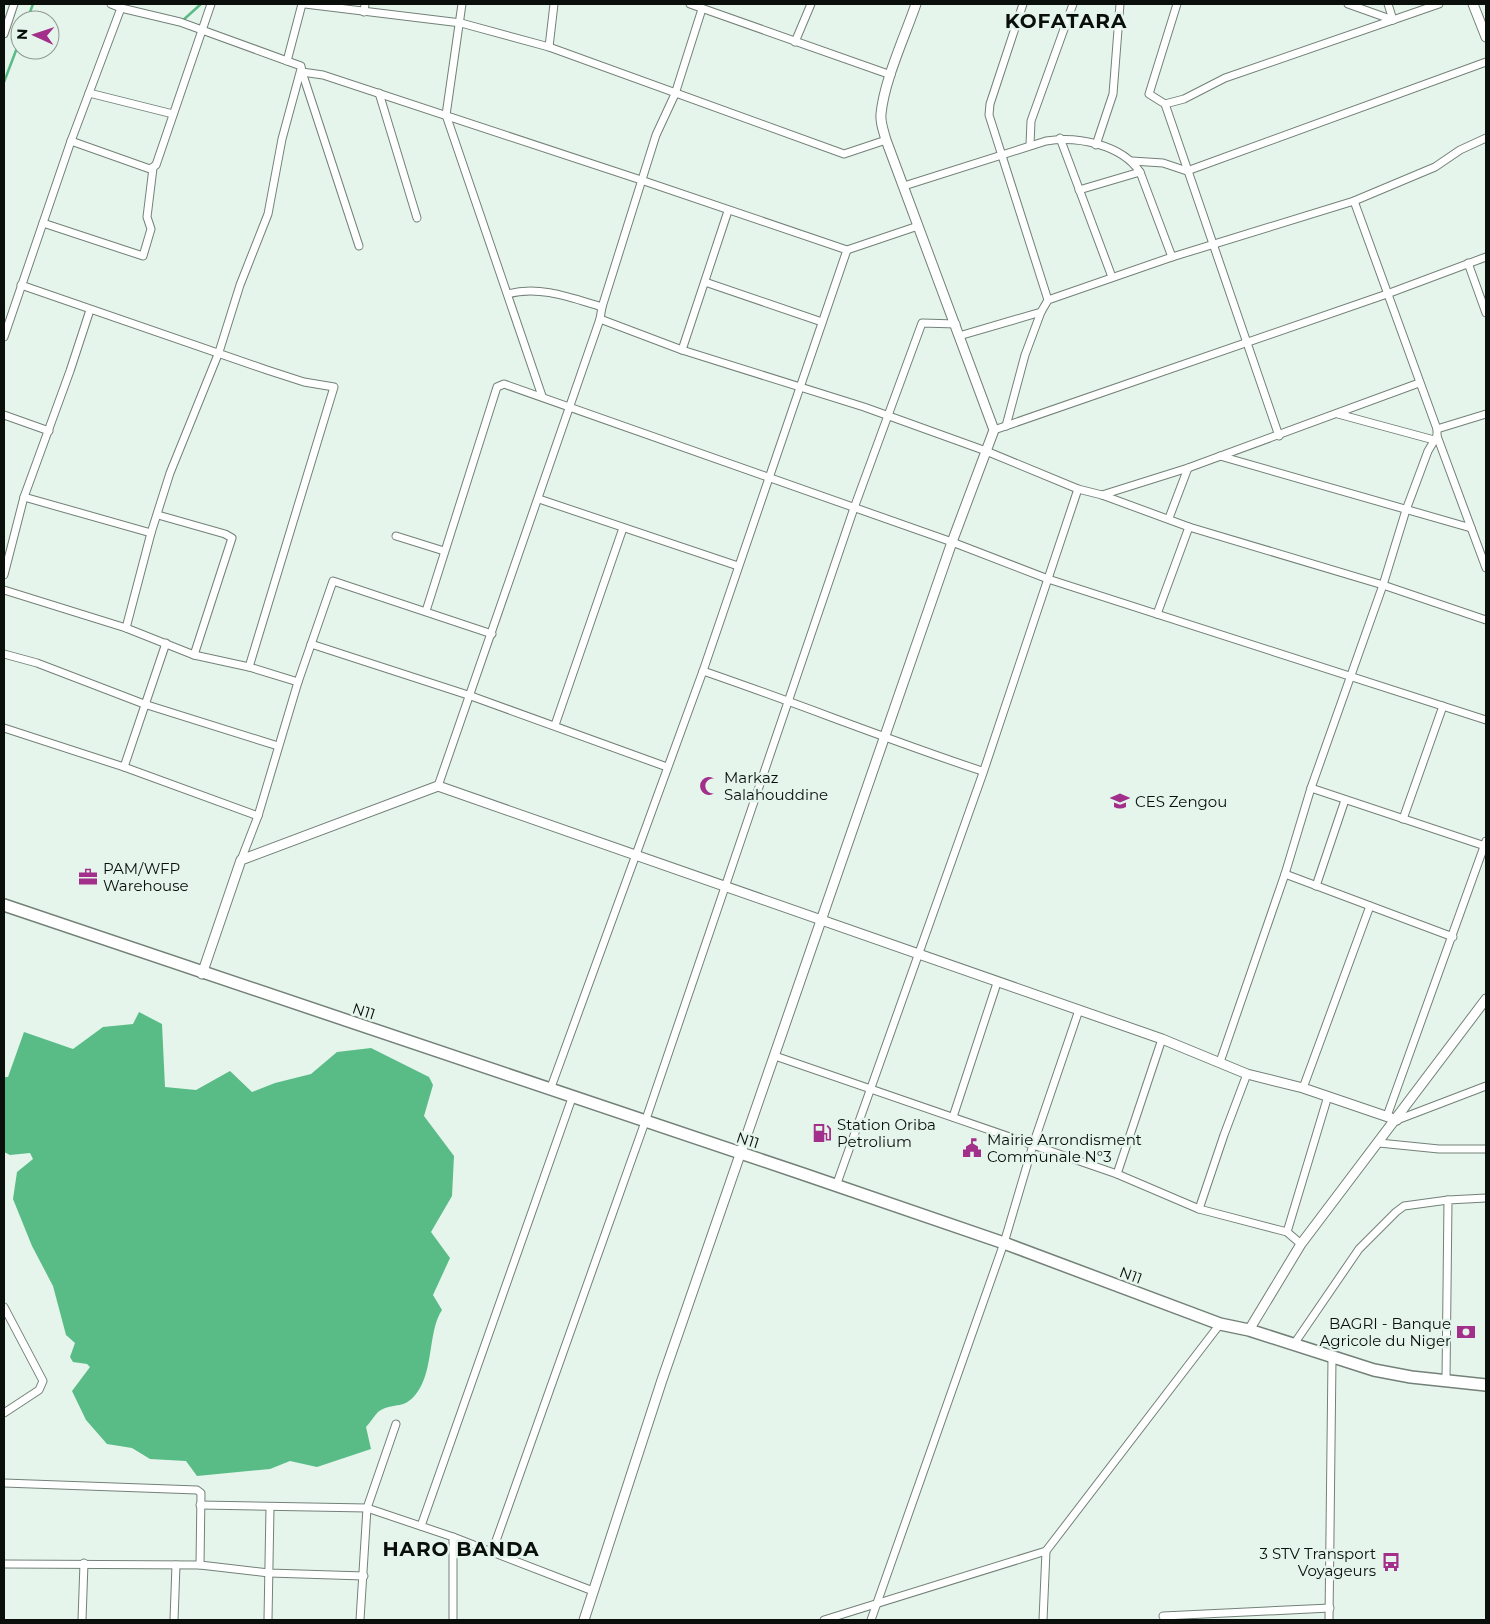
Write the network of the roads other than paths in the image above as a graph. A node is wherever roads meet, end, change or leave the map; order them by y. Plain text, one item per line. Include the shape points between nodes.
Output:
1 (14, 4) edge
2 (111, 4) edge
3 (211, 4) edge
4 (304, 4) edge
5 (365, 4) edge
6 (462, 4) edge
7 (554, 4) edge
8 (690, 4) edge
9 (811, 4) edge
10 (916, 4) edge
11 (1022, 4) edge
12 (1073, 4) edge
13 (1120, 4) edge
14 (1177, 4) edge
15 (1348, 4) edge
16 (1388, 4) edge
17 (1439, 4) edge
18 (1473, 4) edge
19 (121, 8) junction
20 (702, 9) junction
21 (364, 12) junction
22 (1393, 20) junction
23 (461, 23) junction
24 (203, 31) junction
25 (4, 34) edge
26 (1486, 37) edge
27 (796, 42) junction
28 (549, 47) junction
29 (287, 61) junction
30 (1486, 62) edge
31 (301, 69) junction
32 (891, 75) junction
33 (89, 93) junction
34 (379, 93) junction
35 (675, 94) junction
36 (1165, 104) junction
37 (173, 114) junction
38 (446, 115) junction
39 (1060, 138) junction
40 (1486, 138) edge
41 (886, 140) junction
42 (71, 141) junction
43 (1030, 145) junction
44 (1096, 145) junction
45 (1001, 156) junction
46 (1132, 161) junction
47 (153, 168) junction
48 (1187, 171) junction
49 (1140, 172) junction
50 (641, 180) junction
51 (904, 186) junction
52 (1079, 190) junction
53 (1354, 201) junction
54 (728, 211) junction
55 (417, 218) dead end
56 (43, 223) junction
57 (918, 226) junction
58 (1212, 244) junction
59 (359, 246) dead end
60 (847, 250) junction
61 (1172, 257) junction
62 (1486, 257) edge
63 (1468, 263) junction
64 (1112, 277) junction
65 (705, 282) junction
66 (21, 285) junction
67 (508, 294) junction
68 (1387, 294) junction
69 (1048, 300) junction
70 (602, 306) junction
71 (90, 310) junction
72 (1041, 312) junction
73 (1486, 313) edge
74 (600, 319) junction
75 (822, 322) junction
76 (956, 324) junction
77 (960, 336) junction
78 (4, 338) edge
79 (1246, 341) junction
80 (682, 350) junction
81 (219, 352) junction
82 (1419, 383) junction
83 (799, 386) junction
84 (542, 396) junction
85 (571, 406) junction
86 (1338, 414) junction
87 (1486, 414) edge
88 (4, 415) edge
89 (889, 417) junction
90 (1006, 426) junction
91 (994, 430) junction
92 (49, 431) junction
93 (1436, 435) junction
94 (1279, 436) junction
95 (986, 451) junction
96 (1220, 456) junction
97 (1188, 468) junction
98 (768, 477) junction
99 (1078, 489) junction
100 (1102, 495) junction
101 (24, 496) junction
102 (539, 499) junction
103 (854, 508) junction
104 (1406, 510) junction
105 (158, 516) junction
106 (1169, 518) junction
107 (1189, 527) junction
108 (623, 528) junction
109 (1472, 528) junction
110 (151, 533) junction
111 (396, 536) dead end
112 (952, 542) junction
113 (444, 551) junction
114 (738, 566) junction
115 (1486, 568) edge
116 (4, 575) edge
117 (1048, 579) junction
118 (1383, 585) junction
119 (4, 590) edge
120 (426, 611) junction
121 (1157, 614) junction
122 (1486, 620) edge
123 (126, 628) junction
124 (492, 634) junction
125 (166, 643) junction
126 (311, 644) junction
127 (4, 654) edge
128 (194, 655) junction
129 (249, 667) junction
130 (703, 671) junction
131 (1352, 676) junction
132 (298, 682) junction
133 (471, 696) junction
134 (788, 700) junction
135 (144, 704) junction
136 (1443, 706) junction
137 (1486, 720) edge
138 (555, 725) junction
139 (4, 728) edge
140 (886, 738) junction
141 (278, 746) junction
142 (124, 767) junction
143 (667, 767) junction
144 (982, 771) junction
145 (438, 786) junction
146 (1311, 788) junction
147 (1345, 800) junction
148 (258, 816) junction
149 (1403, 819) junction
150 (1485, 844) edge
151 (635, 857) junction
152 (241, 860) junction
153 (1285, 874) junction
154 (1316, 886) junction
155 (724, 887) junction
156 (4, 906) edge
157 (1370, 906) junction
158 (822, 921) junction
159 (1453, 937) junction
160 (917, 955) junction
161 (202, 974) junction
162 (997, 982) junction
163 (1486, 999) edge
164 (1079, 1010) junction
165 (1162, 1039) junction
166 (776, 1056) junction
167 (1220, 1062) junction
168 (1248, 1074) junction
169 (1486, 1086) edge
170 (870, 1088) junction
171 (1303, 1088) junction
172 (550, 1090) junction
173 (1328, 1096) junction
174 (572, 1098) junction
175 (1387, 1116) junction
176 (952, 1117) junction
177 (1397, 1120) junction
178 (645, 1122) junction
179 (1379, 1143) junction
180 (1033, 1145) junction
181 (1486, 1149) edge
182 (740, 1153) junction
183 (1117, 1174) junction
184 (836, 1186) junction
185 (1486, 1198) edge
186 (1448, 1200) junction
187 (1199, 1209) junction
188 (1287, 1232) junction
189 (1004, 1244) junction
190 (1301, 1244) junction
191 (4, 1307) edge
192 (1220, 1324) junction
193 (1249, 1330) junction
194 (1294, 1344) junction
195 (1332, 1358) junction
196 (1446, 1380) junction
197 (1486, 1385) edge
198 (4, 1413) edge
199 (396, 1424) dead end
200 (4, 1483) edge
201 (200, 1506) junction
202 (270, 1507) junction
203 (367, 1508) junction
204 (421, 1526) junction
205 (453, 1537) junction
206 (1046, 1551) junction
207 (492, 1552) junction
208 (84, 1563) junction
209 (4, 1564) edge
210 (176, 1565) junction
211 (200, 1565) junction
212 (269, 1573) junction
213 (364, 1576) junction
214 (593, 1590) junction
215 (876, 1605) junction
216 (1330, 1608) junction
217 (1163, 1616) dead end
218 (82, 1620) edge
219 (174, 1620) edge
220 (268, 1620) edge
221 (360, 1620) edge
222 (452, 1620) edge
223 (584, 1620) edge
224 (824, 1620) edge
225 (870, 1620) edge
226 (1043, 1620) edge
227 (1329, 1620) edge

1 - 25 street
2 - 19 street
3 - 24 street
4 - 21 street
4 - 29 street
5 - 21 street
6 - 23 street
7 - 28 street
8 - 20 street
9 - 27 street
10 - 32 street
11 - 45 street via 990,104 990,124
12 - 43 street via 1031,121
13 - 44 street via 1113,94
14 - 36 street via 1149,92
15 - 22 street
16 - 22 street
17 - 22 street
18 - 26 street
19 - 24 street
19 - 33 street
20 - 27 street
20 - 35 street
21 - 23 street
22 - 36 street via 1225,78 1184,99
23 - 28 street
23 - 38 street
24 - 29 street
24 - 37 street
27 - 32 street
28 - 35 street
29 - 31 street
30 - 48 street
31 - 34 street
31 - 59 street
31 - 81 street via 282,139 268,214 240,285
32 - 41 street via 880,113
33 - 37 street
33 - 42 street
34 - 38 street
34 - 55 street
35 - 41 street via 844,154
35 - 50 street via 656,134
36 - 48 street
37 - 47 street
38 - 50 street
38 - 67 street
39 - 43 street
39 - 44 street
39 - 52 street
40 - 53 street via 1435,167
41 - 51 street
42 - 47 street
42 - 56 street
43 - 45 street
44 - 46 street
45 - 51 street
45 - 69 street
46 - 48 street via 1163,163
46 - 49 street
47 - 56 street via 146,217 151,229 143,256
48 - 58 street
49 - 52 street
49 - 61 street
50 - 54 street
50 - 70 street
51 - 57 street
52 - 64 street
53 - 58 street
53 - 68 street
54 - 60 street
54 - 65 street
56 - 66 street
57 - 60 street
57 - 76 street
58 - 61 street
58 - 79 street
60 - 75 street
61 - 64 street
62 - 63 street
63 - 68 street
63 - 73 street
64 - 69 street
65 - 75 street
65 - 80 street
66 - 71 street
66 - 78 street
67 - 70 street via 519,291 557,294
67 - 84 street
68 - 79 street
68 - 82 street
69 - 72 street
70 - 74 street
71 - 81 street
71 - 92 street
72 - 77 street
72 - 90 street via 1025,355
74 - 80 street
74 - 85 street
75 - 83 street
76 - 77 street
76 - 89 street via 922,323
77 - 91 street
79 - 90 street
79 - 94 street
80 - 83 street
81 - 105 street via 170,473
81 - 129 street via 304,382 334,387
82 - 86 street
82 - 93 street
83 - 89 street
83 - 98 street
84 - 85 street
84 - 113 street via 504,384 497,387
85 - 98 street
85 - 102 street
86 - 93 street
86 - 94 street
87 - 93 street
88 - 92 street
89 - 95 street
89 - 103 street
90 - 91 street
91 - 95 street
92 - 101 street
93 - 104 street
93 - 109 street
94 - 96 street
95 - 99 street
95 - 112 street
96 - 97 street
96 - 104 street
97 - 100 street
97 - 106 street
98 - 103 street
98 - 114 street
99 - 100 street
99 - 117 street
100 - 106 street
101 - 110 street
101 - 116 street
102 - 108 street
102 - 124 street
103 - 112 street
103 - 134 street
104 - 109 street
104 - 118 street
105 - 110 street
105 - 128 street via 232,538
106 - 107 street
107 - 118 street
107 - 121 street
108 - 114 street
108 - 138 street
109 - 115 street
110 - 123 street
111 - 113 street
112 - 117 street
112 - 140 street
113 - 120 street
114 - 130 street
117 - 121 street
117 - 144 street
118 - 122 street
118 - 131 street
119 - 123 street
120 - 124 street
120 - 126 street via 333,581
121 - 131 street
123 - 125 street
124 - 133 street
125 - 128 street
125 - 135 street
126 - 132 street
126 - 133 street
127 - 135 street via 37,663
128 - 129 street
129 - 132 street
130 - 134 street
130 - 143 street
131 - 136 street
131 - 146 street
132 - 141 street
133 - 138 street
133 - 145 street
134 - 140 street
134 - 155 street
135 - 141 street
135 - 142 street
136 - 137 street
136 - 149 street
138 - 143 street
139 - 142 street
140 - 144 street
140 - 158 street
141 - 148 street
142 - 148 street
143 - 151 street
144 - 160 street
145 - 151 street
145 - 152 street
146 - 147 street
146 - 153 street
147 - 149 street
147 - 154 street
148 - 152 street
149 - 150 street
150 - 159 street
151 - 155 street
151 - 172 street
152 - 161 street
153 - 154 street
153 - 167 street
154 - 157 street
155 - 158 street
155 - 178 street
156 - 161 main road, N11
157 - 159 street
157 - 171 street
158 - 160 street
158 - 166 street
159 - 175 street
160 - 162 street
160 - 170 street
161 - 172 main road, N11
162 - 164 street
162 - 176 street
163 - 177 street
164 - 165 street
164 - 180 street
165 - 167 street
165 - 183 street
166 - 170 street
166 - 182 street
167 - 168 street
168 - 171 street
168 - 187 street
169 - 177 street
170 - 176 street
170 - 184 street
171 - 173 street
172 - 174 main road, N11
173 - 175 street
173 - 188 street
174 - 178 main road, N11
174 - 204 street
175 - 177 street
176 - 180 street
177 - 179 street
178 - 182 main road, N11
178 - 207 street
179 - 181 street via 1439,1150
179 - 190 street
180 - 183 street
180 - 189 street
182 - 184 main road, N11
182 - 214 street
183 - 187 street
184 - 189 main road, N11
185 - 186 street
186 - 194 street via 1404,1206 1396,1212 1359,1249
186 - 196 street
187 - 188 street
188 - 190 street
189 - 192 main road, N11
189 - 215 street
190 - 193 street
191 - 198 street via 43,1381 39,1390
192 - 193 main road, N11
192 - 206 street
193 - 194 main road, N11
194 - 195 main road, N11
195 - 196 main road, N11 via 1374,1370
195 - 216 street
196 - 197 main road, N11
199 - 203 street
200 - 201 street via 194,1489 200,1493
201 - 202 street
201 - 211 street
202 - 203 street
202 - 212 street
203 - 204 street
203 - 213 street
204 - 205 street
205 - 207 street
205 - 222 street
206 - 215 street
206 - 226 street
207 - 214 street
208 - 209 street
208 - 210 street
208 - 218 street
210 - 211 street
210 - 219 street
211 - 212 street
212 - 213 street
212 - 220 street
213 - 221 street
214 - 223 street
215 - 224 street
215 - 225 street
216 - 217 street
216 - 227 street

